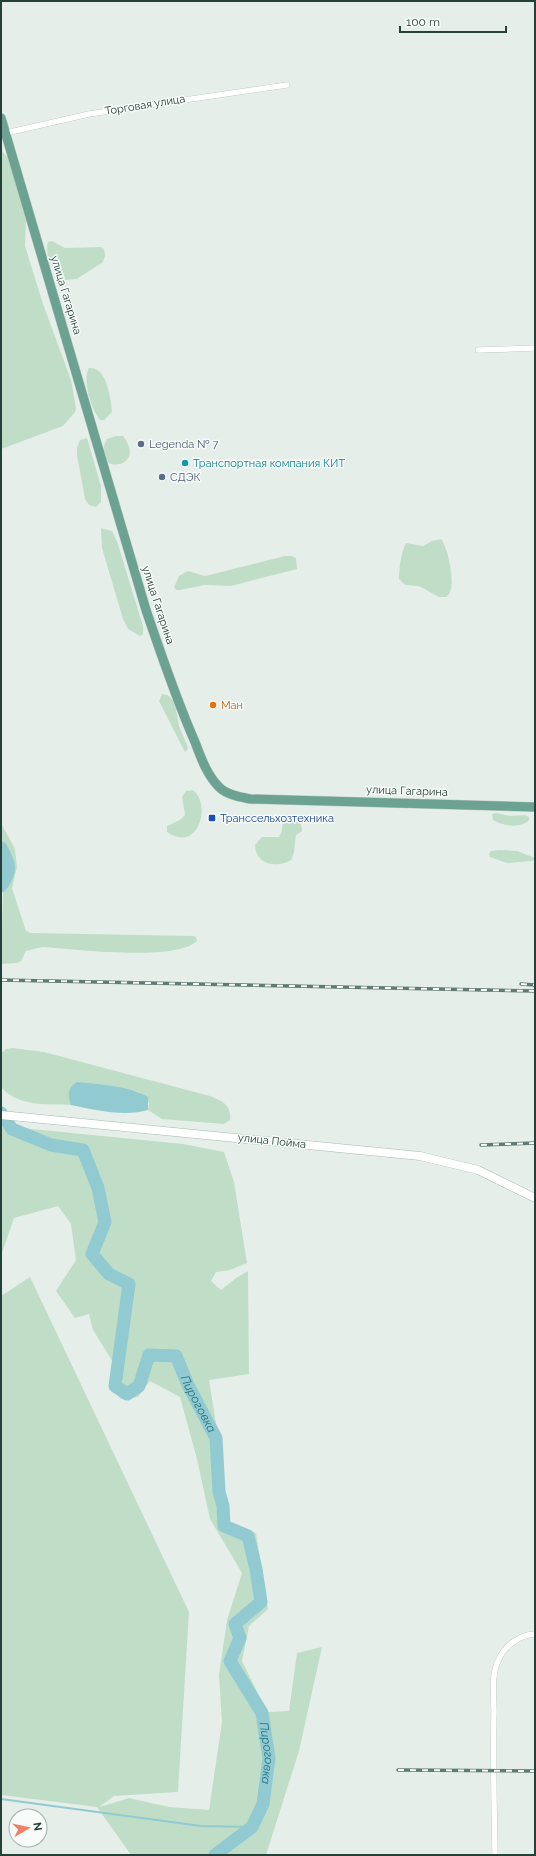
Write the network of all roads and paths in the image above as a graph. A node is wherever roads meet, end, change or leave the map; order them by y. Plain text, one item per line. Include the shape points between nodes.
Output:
1 (286, 85) dead end
2 (1, 118) edge
3 (6, 133) junction
4 (535, 348) edge
5 (478, 350) dead end
6 (535, 807) edge
7 (1, 1115) edge
8 (535, 1198) edge
9 (535, 1634) edge
10 (495, 1855) edge

1 - 3 street, Торговая улица via 89,114
2 - 3 main road, улица Гагарина
3 - 6 main road, улица Гагарина via 146,610 173,688 208,774 225,791 250,799
4 - 5 street
7 - 8 main road, улица Пойма via 420,1156 478,1170
9 - 10 street via 521,1637 509,1644 502,1652 496,1669 493,1750

